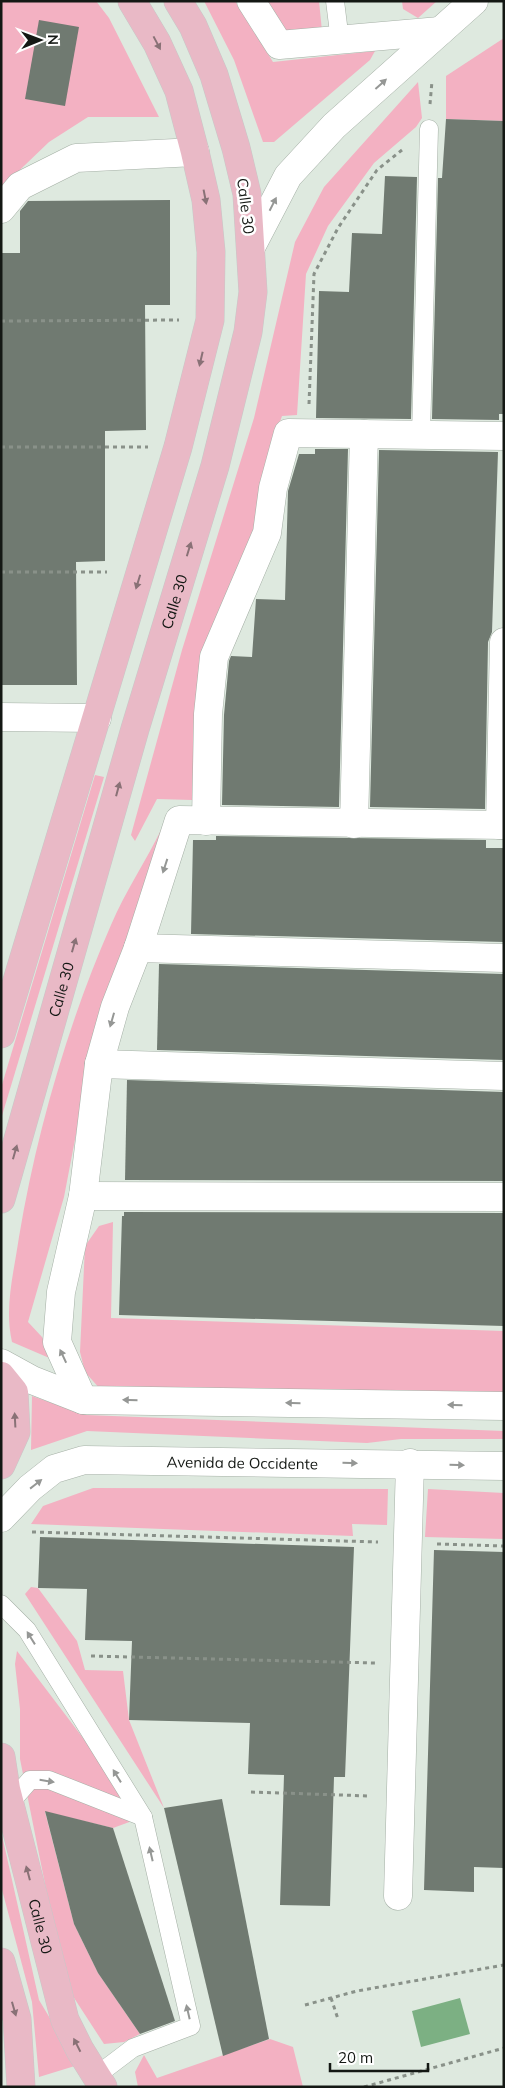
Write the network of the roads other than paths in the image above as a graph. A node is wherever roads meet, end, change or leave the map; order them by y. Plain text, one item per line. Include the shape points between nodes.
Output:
1 (132, 1) edge
2 (178, 1) edge
3 (251, 1) edge
4 (336, 1) edge
5 (474, 1) edge
6 (435, 35) junction
7 (340, 41) junction
8 (429, 129) road end
9 (195, 152) junction
10 (1, 209) edge
11 (251, 247) junction
12 (364, 434) junction
13 (421, 435) junction
14 (504, 436) edge
15 (504, 642) edge
16 (1, 717) edge
17 (97, 718) junction
18 (206, 820) junction
19 (354, 824) junction
20 (502, 825) edge
21 (138, 948) junction
22 (504, 958) edge
23 (1, 1034) edge
24 (99, 1064) junction
25 (504, 1076) edge
26 (82, 1196) junction
27 (504, 1197) edge
28 (1, 1199) edge
29 (1, 1363) edge
30 (1, 1376) edge
31 (83, 1400) junction
32 (504, 1406) edge
33 (410, 1463) junction
34 (1, 1465) edge
35 (504, 1466) edge
36 (12, 1525) edge
37 (1, 1604) edge
38 (1, 1757) edge
39 (10, 1803) junction
40 (143, 1817) junction
41 (398, 1896) dead end
42 (1, 1962) edge
43 (99, 2081) edge
44 (21, 2087) edge

1 -> 9 main road via 157,43 179,91
2 - 11 main road, Calle 30 via 193,26 214,75 236,148 246,194
3 - 7 street via 280,46
4 - 7 lane
5 - 6 street
6 - 7 street
11 -> 6 street via 288,176 334,126
8 - 13 lane
9 - 10 street via 76,158 20,186
9 -> 17 main road via 206,200 211,252 210,320 178,446
28 -> 11 main road, Calle 30 via 135,729 215,466 248,332 253,292
12 - 13 street
12 - 18 street via 288,433 273,488 267,532 214,657 208,714
12 - 19 street
13 - 14 street
15 - 20 street
16 - 17 street
17 - 23 main road
18 - 19 street
18 -> 21 street via 179,820
19 - 20 street
21 - 22 street
21 -> 24 street via 115,1007
24 - 25 street
24 - 26 street
26 - 27 street
31 -> 26 street via 56,1342 61,1292
29 - 31 street via 32,1380
34 -> 30 main road via 16,1432 14,1392
32 -> 31 street
33 -> 35 street, Avenida de Occidente
36 -> 33 street, Avenida de Occidente via 30,1488 54,1470 84,1460
33 - 41 street
40 -> 37 lane via 27,1630
38 - 39 main road, Calle 30
39 -> 40 lane via 30,1780 49,1780
43 -> 39 main road, Calle 30 via 65,2020
43 -> 40 lane via 133,2048 191,2026
42 -> 44 main road via 17,2019

